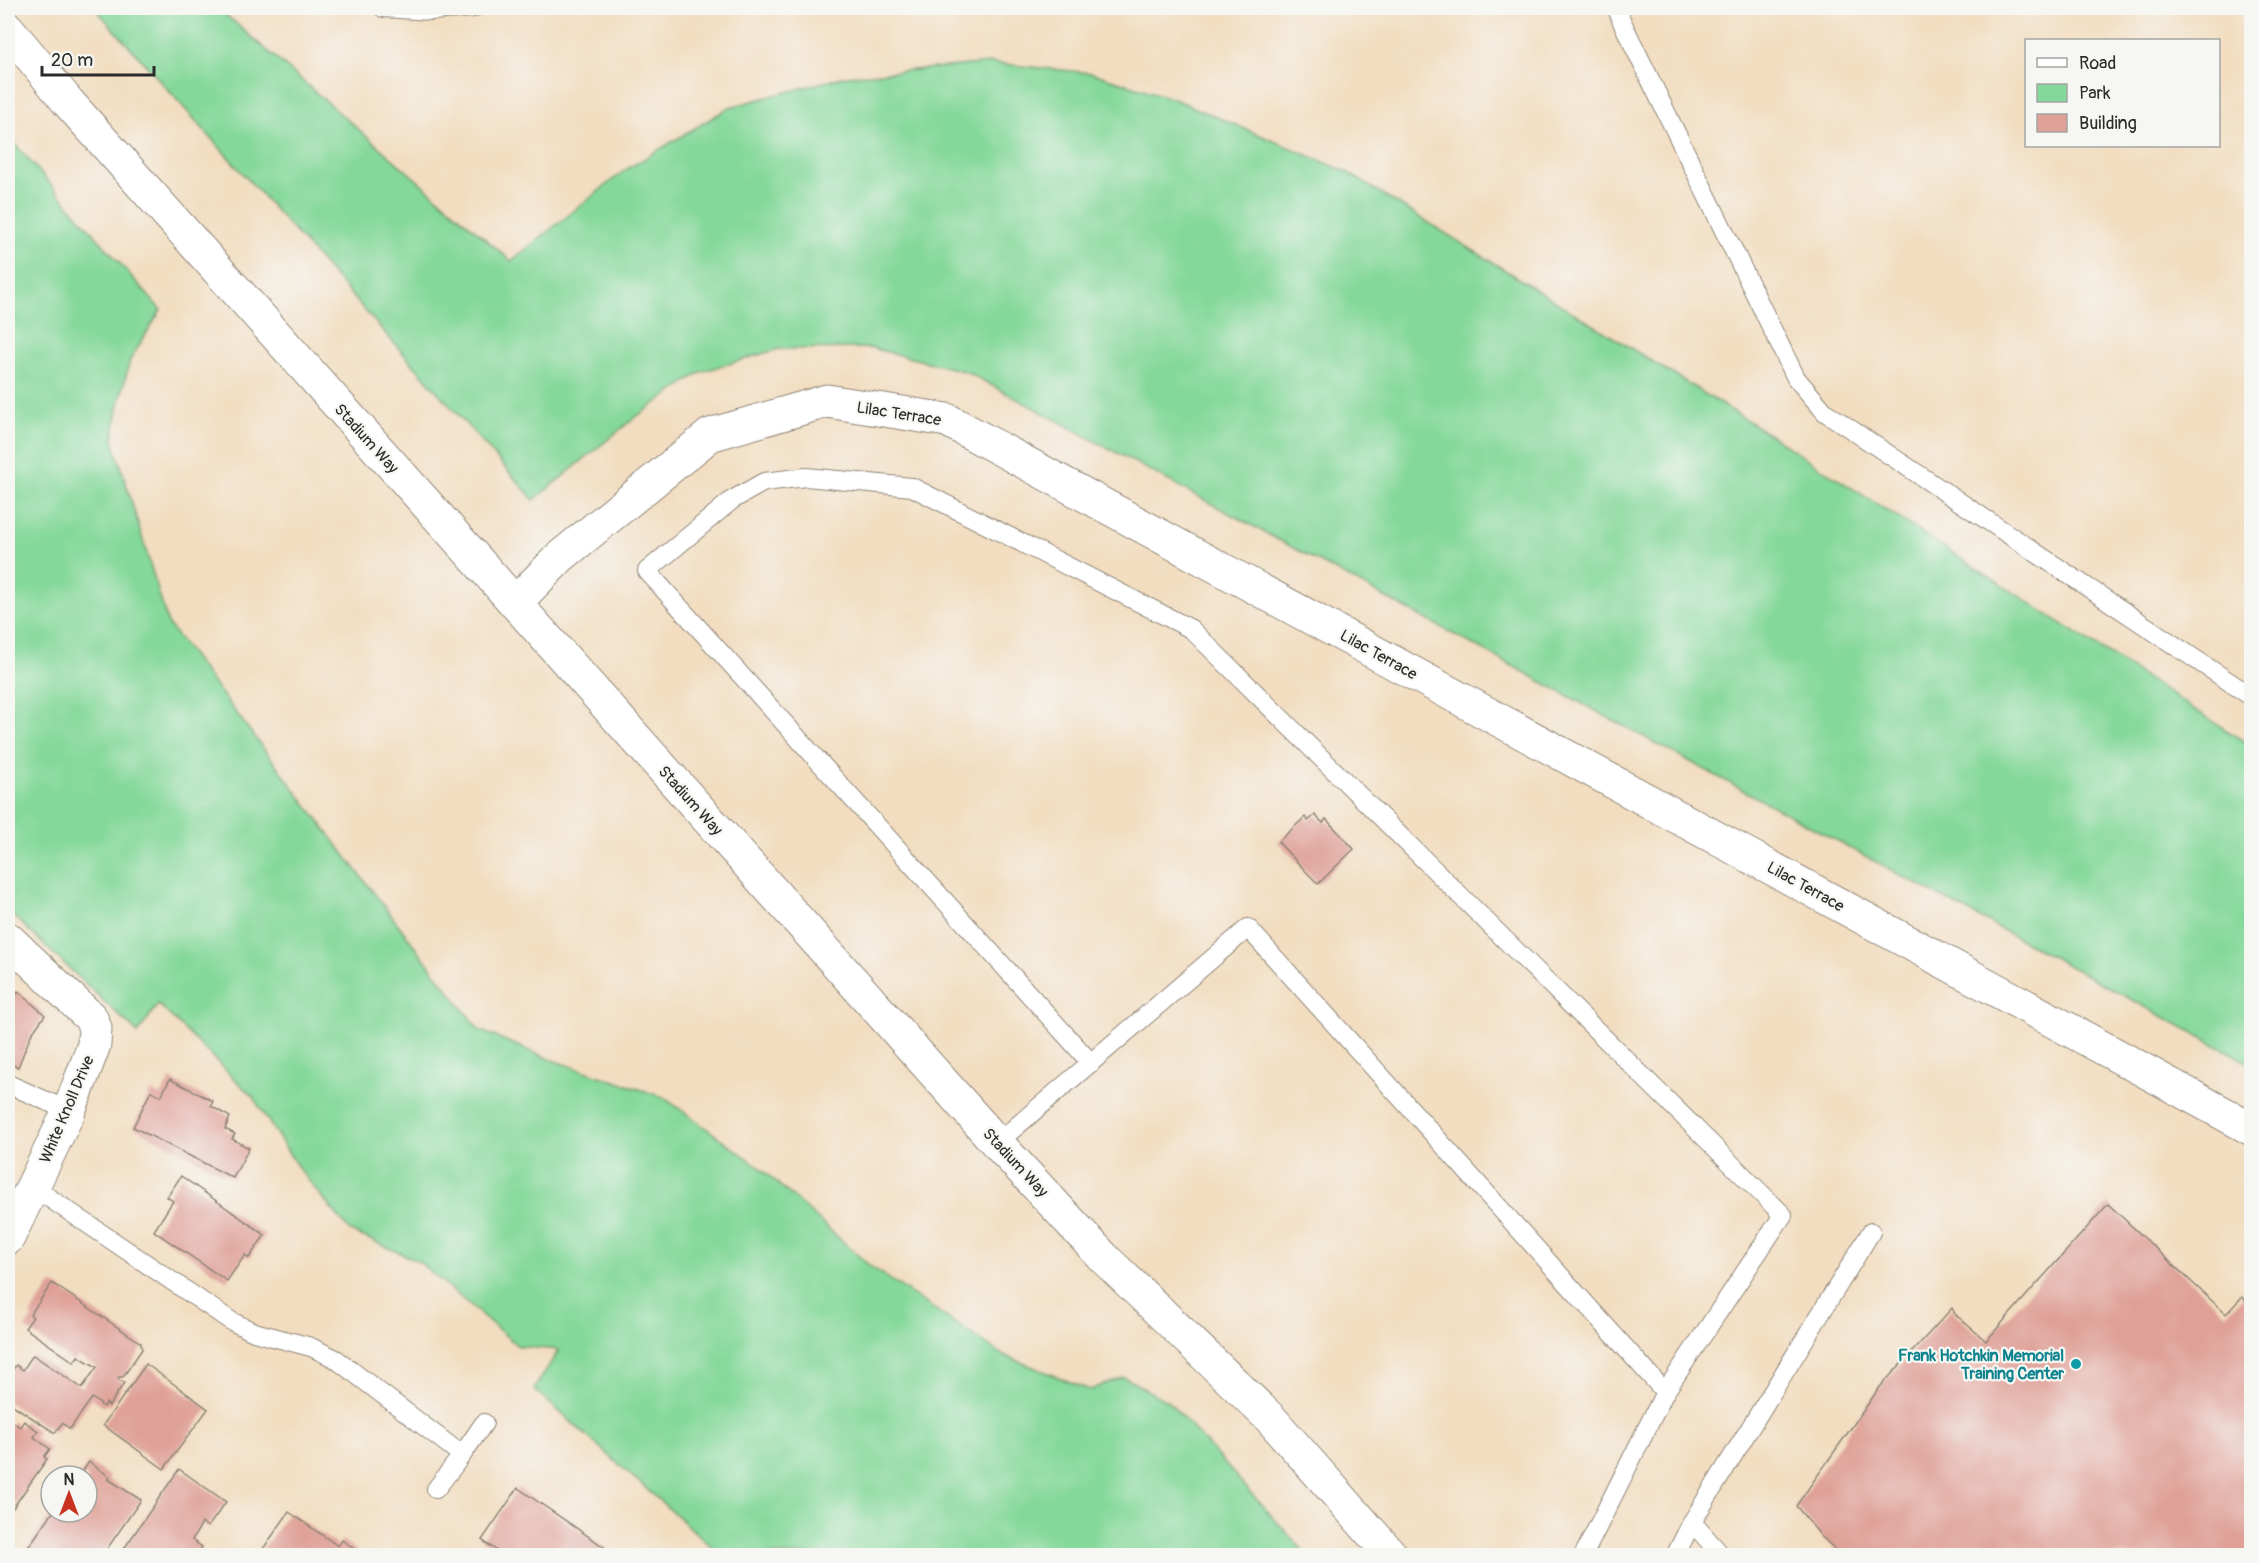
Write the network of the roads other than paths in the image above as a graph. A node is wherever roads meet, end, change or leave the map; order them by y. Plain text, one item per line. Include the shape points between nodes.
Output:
1 (383, 8) edge
2 (474, 8) edge
3 (1617, 8) edge
4 (430, 9) edge
5 (8, 28) edge
6 (515, 603) junction
7 (2252, 697) edge
8 (8, 939) edge
9 (1091, 1063) junction
10 (8, 1084) edge
11 (69, 1110) junction
12 (2252, 1129) edge
13 (997, 1143) junction
14 (33, 1187) junction
15 (1871, 1232) dead end
16 (8, 1238) edge
17 (1665, 1392) junction
18 (484, 1423) dead end
19 (462, 1455) junction
20 (436, 1489) dead end
21 (1692, 1522) junction
22 (1392, 1556) edge
23 (1583, 1556) edge
24 (1675, 1556) edge
25 (1722, 1556) edge

1 - 4 lane
2 - 4 lane
3 - 7 lane via 1796,378 1825,412
5 - 6 street, Stadium Way via 76,111
6 - 12 street, Lilac Terrace via 560,557 710,435 826,401 947,420
6 - 13 street, Stadium Way
8 - 11 street, White Knoll Drive via 91,1018 95,1028 94,1045
9 - 13 lane
9 - 17 lane via 1248,928
9 - 17 lane via 648,571 732,501 764,482 806,477 912,487 1191,629 1783,1215
10 - 11 lane
11 - 14 street, White Knoll Drive
13 - 22 street, Stadium Way via 1104,1258 1269,1418
14 - 16 street, White Knoll Drive
14 - 19 lane via 231,1321 336,1359
15 - 21 lane
17 - 23 lane
18 - 19 lane
19 - 20 lane
21 - 24 lane
21 - 25 lane

